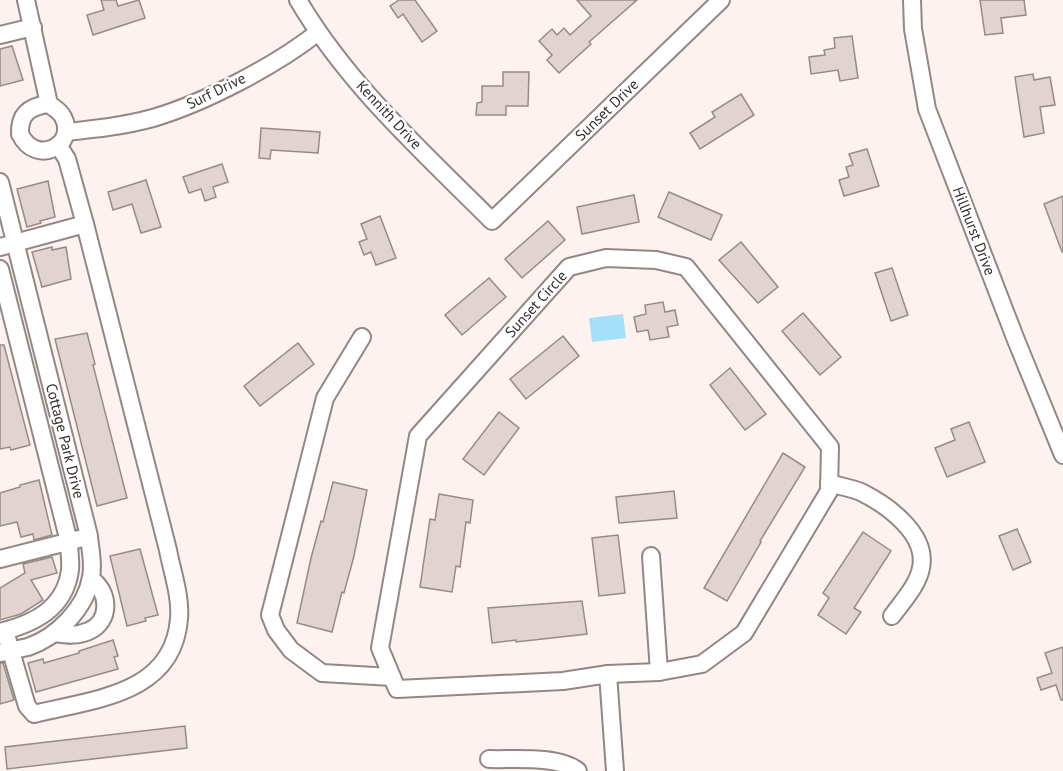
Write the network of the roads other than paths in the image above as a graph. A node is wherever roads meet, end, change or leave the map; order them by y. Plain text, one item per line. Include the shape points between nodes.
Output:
1 (26, 0) edge
2 (298, 0) edge
3 (721, 0) edge
4 (912, 0) edge
5 (33, 27) junction
6 (317, 33) junction
7 (0, 35) edge
8 (49, 104) junction
9 (62, 139) junction
10 (0, 182) edge
11 (492, 221) joint
12 (85, 224) junction
13 (8, 244) edge
14 (0, 269) edge
15 (362, 337) dead end
16 (1063, 455) edge
17 (829, 483) junction
18 (89, 536) junction
19 (69, 542) junction
20 (651, 556) dead end
21 (0, 559) edge
22 (91, 579) junction
23 (892, 616) dead end
24 (2, 631) edge
25 (55, 633) junction
26 (5, 652) edge
27 (659, 672) junction
28 (608, 674) junction
29 (392, 676) junction
30 (489, 759) dead end
31 (578, 771) edge
32 (615, 771) edge

1 - 5 street
2 - 6 street, Kennith Drive
3 - 11 street, Sunset Drive
4 - 16 street, Hillhurst Drive via 927,109
5 - 7 street
5 - 8 street
6 - 9 street, Surf Drive via 301,46 194,103 152,118
6 - 11 street, Kennith Drive via 375,103
8 - 9 street via 63,117
8 - 9 street via 26,112 19,126 20,134 29,147 44,151
9 - 12 street
10 - 13 street, Cottage Park Drive
12 - 13 street
12 - 26 street via 176,587 180,617 176,639 157,671 141,683 34,714
13 - 18 street, Cottage Park Drive
14 - 19 street, Cottage Park Drive
15 - 29 street via 325,398 270,615 291,650 322,673
17 - 23 street via 860,492 888,509 910,530 920,547 922,567
17 - 27 street, Sunset Circle via 829,491 744,633 702,664
17 - 29 street, Sunset Circle via 830,447 686,267 656,260 606,258 569,267 418,436 380,648
18 - 19 street
18 - 22 street, Cottage Park Drive
19 - 21 street
19 - 24 street, Cottage Park Drive via 70,570 54,605 25,626
20 - 27 street
22 - 25 street, Cottage Park Drive via 73,614
22 - 25 street via 100,585 105,597 99,624 74,635
24 - 26 street
25 - 26 street, Cottage Park Drive
27 - 28 street, Sunset Circle
28 - 29 street, Sunset Circle via 563,681 397,689
28 - 32 street
30 - 31 street via 557,761

